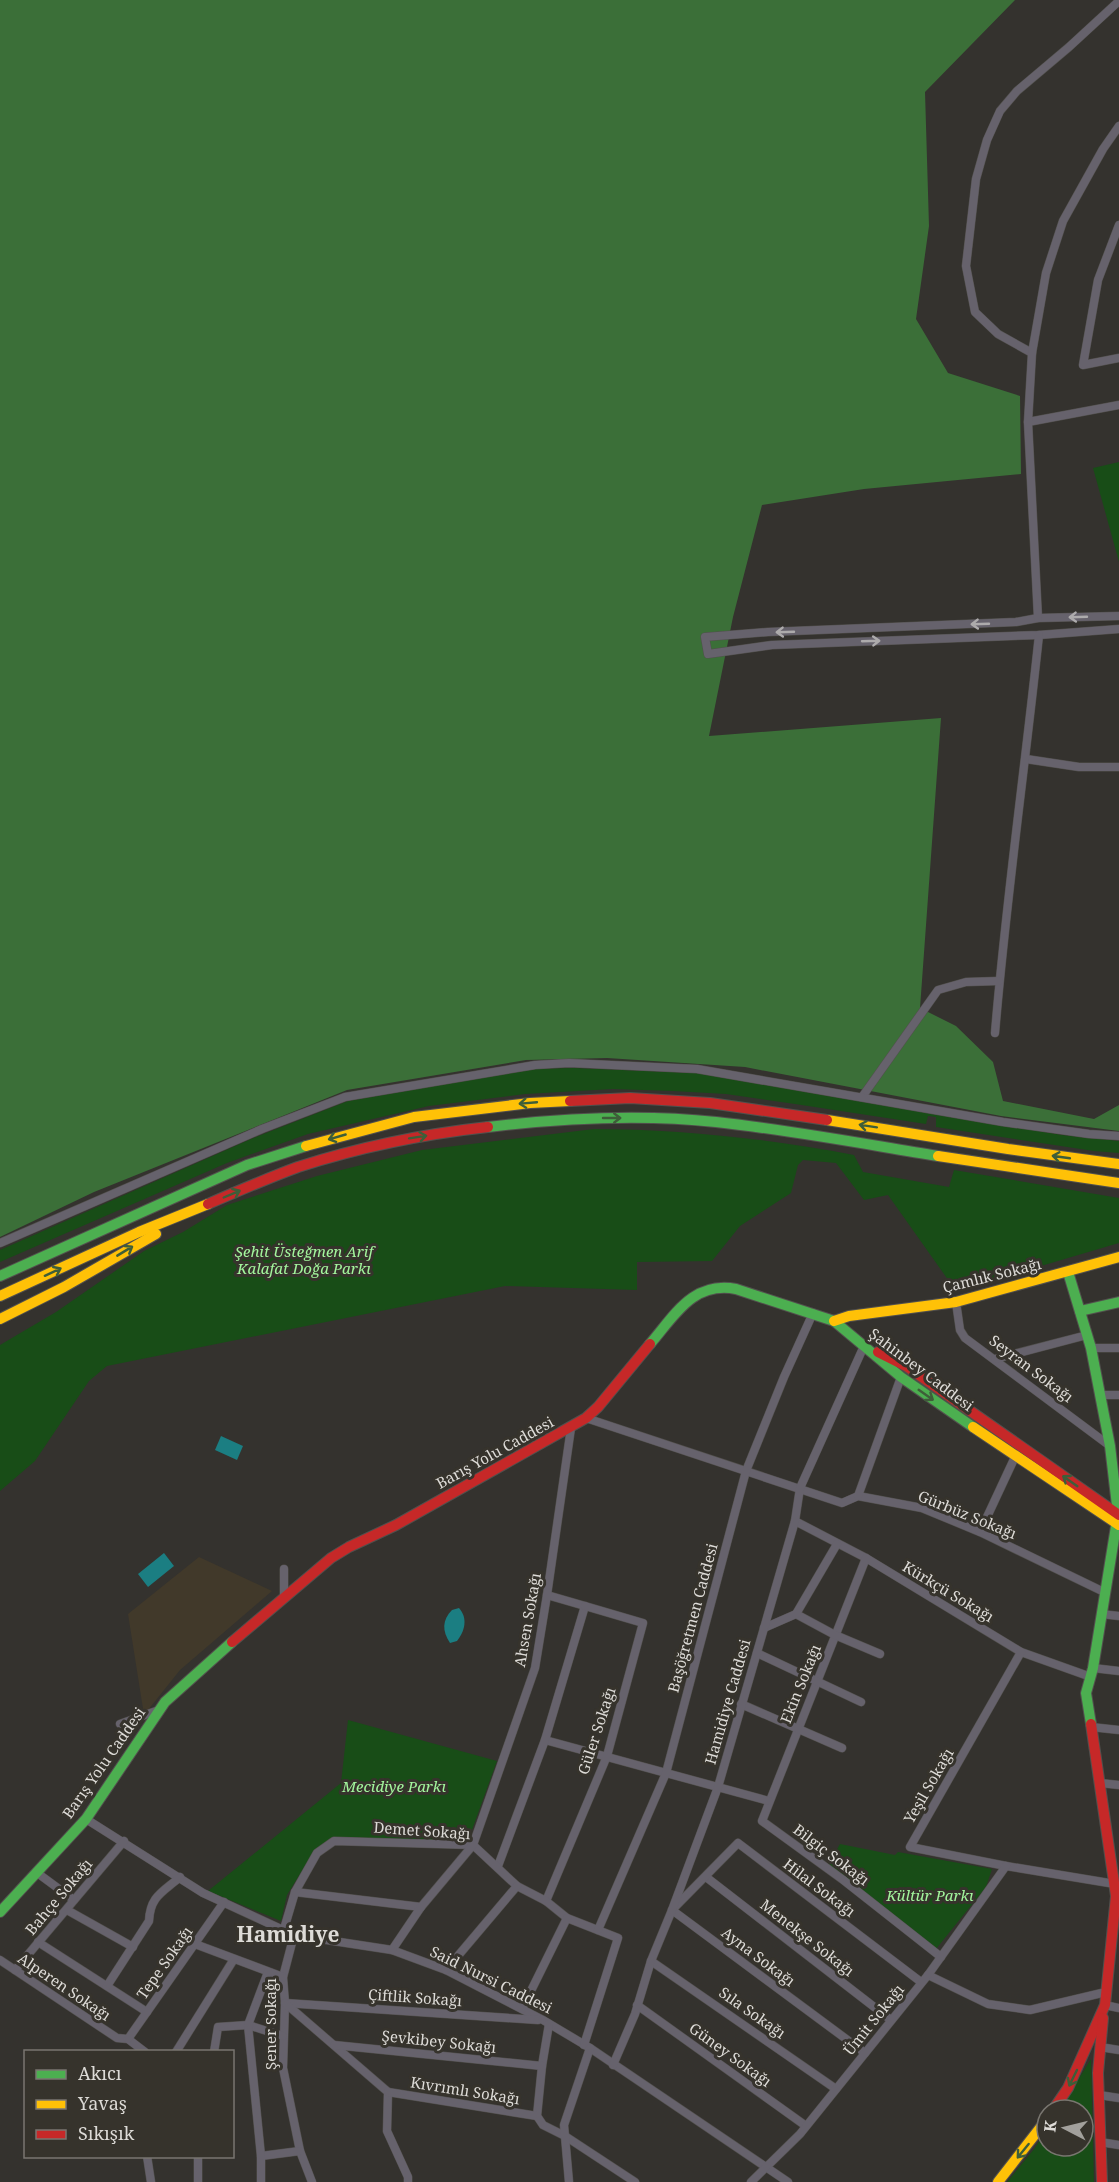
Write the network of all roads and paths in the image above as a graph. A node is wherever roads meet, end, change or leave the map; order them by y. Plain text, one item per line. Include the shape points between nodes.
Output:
1 (1119, 1) edge
2 (1119, 126) edge
3 (1119, 225) edge
4 (1032, 353) junction
5 (1119, 358) edge
6 (1119, 405) edge
7 (1028, 422) junction
8 (1119, 616) edge
9 (1038, 618) junction
10 (1119, 628) edge
11 (1039, 635) junction
12 (1026, 759) junction
13 (1119, 767) edge
14 (999, 981) junction
15 (995, 1033) dead end
16 (862, 1097) junction
17 (1119, 1136) edge
18 (1119, 1164) edge
19 (1119, 1183) edge
20 (211, 1203) junction
21 (0, 1243) edge
22 (1119, 1257) edge
23 (1068, 1272) junction
24 (0, 1276) edge
25 (0, 1296) edge
26 (688, 1299) joint
27 (956, 1302) junction
28 (1119, 1302) edge
29 (1080, 1311) junction
30 (813, 1313) junction
31 (0, 1319) edge
32 (834, 1321) junction
33 (1087, 1335) junction
34 (864, 1346) junction
35 (1091, 1348) junction
36 (1119, 1348) edge
37 (995, 1359) junction
38 (901, 1377) junction
39 (1100, 1395) junction
40 (1119, 1395) edge
41 (586, 1418) junction
42 (571, 1428) junction
43 (1114, 1446) edge
44 (1015, 1457) junction
45 (746, 1472) junction
46 (800, 1488) junction
47 (858, 1496) junction
48 (1118, 1520) edge
49 (795, 1521) junction
50 (980, 1532) junction
51 (837, 1544) junction
52 (866, 1558) junction
53 (284, 1569) dead end
54 (1104, 1592) junction
55 (284, 1595) junction
56 (548, 1595) junction
57 (585, 1606) junction
58 (796, 1614) junction
59 (1101, 1614) junction
60 (1119, 1616) edge
61 (764, 1629) junction
62 (835, 1635) junction
63 (1021, 1652) junction
64 (757, 1653) junction
65 (880, 1654) dead end
66 (1119, 1671) edge
67 (1092, 1672) junction
68 (817, 1681) junction
69 (861, 1702) dead end
70 (741, 1704) junction
71 (159, 1710) junction
72 (120, 1724) dead end
73 (1091, 1727) junction
74 (798, 1729) junction
75 (1119, 1730) edge
76 (545, 1740) junction
77 (842, 1748) dead end
78 (607, 1756) junction
79 (666, 1773) junction
80 (1100, 1783) junction
81 (1119, 1785) edge
82 (718, 1787) junction
83 (769, 1801) junction
84 (87, 1819) junction
85 (762, 1821) joint
86 (1114, 1840) edge
87 (124, 1841) junction
88 (473, 1845) junction
89 (498, 1866) junction
90 (1006, 1866) junction
91 (36, 1872) junction
92 (180, 1877) junction
93 (706, 1877) junction
94 (1114, 1884) junction
95 (517, 1886) junction
96 (296, 1892) junction
97 (1117, 1896) edge
98 (74, 1900) junction
99 (546, 1901) junction
100 (224, 1902) junction
101 (421, 1907) junction
102 (67, 1910) junction
103 (672, 1910) junction
104 (0, 1912) edge
105 (567, 1918) junction
106 (284, 1929) junction
107 (598, 1930) junction
108 (294, 1935) junction
109 (38, 1942) junction
110 (195, 1944) junction
111 (133, 1947) junction
112 (392, 1950) junction
113 (1115, 1950) edge
114 (941, 1957) junction
115 (234, 1959) junction
116 (0, 1960) edge
117 (651, 1961) junction
118 (15, 1970) junction
119 (446, 1970) junction
120 (268, 1972) junction
121 (928, 1975) junction
122 (284, 1977) junction
123 (921, 1982) junction
124 (107, 1986) junction
125 (1106, 1992) junction
126 (285, 2003) junction
127 (637, 2005) junction
128 (1105, 2005) junction
129 (1119, 2008) edge
130 (522, 2009) junction
131 (147, 2012) junction
132 (891, 2020) junction
133 (546, 2022) junction
134 (248, 2025) junction
135 (283, 2036) junction
136 (128, 2039) junction
137 (333, 2045) junction
138 (587, 2046) junction
139 (1100, 2047) junction
140 (142, 2050) edge
141 (177, 2050) edge
142 (214, 2050) edge
143 (1119, 2050) edge
144 (865, 2053) junction
145 (1084, 2056) junction
146 (1099, 2060) junction
147 (613, 2065) junction
148 (542, 2066) junction
149 (836, 2089) junction
150 (388, 2092) junction
151 (1099, 2095) junction
152 (1061, 2098) edge
153 (1119, 2098) edge
154 (537, 2116) junction
155 (806, 2126) junction
156 (1035, 2134) edge
157 (565, 2136) junction
158 (1100, 2142) junction
159 (1119, 2145) edge
160 (300, 2151) junction
161 (261, 2156) junction
162 (147, 2158) edge
163 (198, 2158) edge
164 (766, 2166) junction
165 (152, 2182) edge
166 (198, 2182) edge
167 (261, 2182) edge
168 (312, 2182) edge
169 (408, 2182) edge
170 (569, 2182) edge
171 (635, 2182) edge
172 (752, 2182) edge
173 (789, 2182) edge
174 (998, 2182) edge
175 (1102, 2182) edge

1 - 4 street via 1005,105 987,140 976,179 966,266 975,312 998,334
2 - 4 street via 1063,221 1046,273
3 - 5 street via 1098,280 1083,365
4 - 7 street
6 - 7 street
7 - 9 street
8 -> 9 street
9 - 11 street via 1045,621 1047,628
9 -> 11 street via 705,637 708,654 772,645
10 - 11 street
11 - 12 street
12 - 13 street via 1079,767
12 - 14 street
14 - 15 street
14 - 16 street via 966,982 938,990
16 - 17 street via 1014,1124
16 - 21 street via 697,1069 535,1065 446,1078 345,1097
18 -> 24 main road via 710,1103 630,1098 530,1103 414,1117 278,1155 237,1169
20 -> 19 main road via 312,1163 404,1139 509,1123 607,1118 667,1118 746,1126
25 -> 20 main road
31 -> 20 main road
22 - 23 main road, Çamlık Sokağı
23 - 27 main road, Çamlık Sokağı
23 - 29 main road
26 - 30 main road, Şahinbey Caddesi via 712,1288 725,1287
26 - 41 main road, Barış Yolu Caddesi
27 - 32 main road, Çamlık Sokağı
27 - 37 street, Seyran Sokağı via 964,1338
28 - 29 main road
29 - 33 main road
30 - 32 main road, Şahinbey Caddesi
30 - 45 street, Başöğretmen Caddesi
32 - 34 main road, Şahinbey Caddesi
33 - 35 main road
33 - 37 street
34 - 38 main road, Şahinbey Caddesi
34 - 46 street, Hamidiye Caddesi
48 -> 34 main road via 906,1366
35 - 36 street
35 - 39 main road
37 - 43 street, Seyran Sokağı
38 -> 44 main road, Şahinbey Caddesi
38 - 47 street
39 - 40 street
39 - 43 main road
41 - 42 main road, Barış Yolu Caddesi
41 - 45 street, Gürbüz Sokağı
42 - 55 main road, Barış Yolu Caddesi via 349,1547
42 - 56 street, Ahsen Sokağı
43 - 48 main road
44 - 48 main road, Şahinbey Caddesi
44 - 50 street
45 - 46 street, Gürbüz Sokağı
45 - 79 street, Başöğretmen Caddesi
46 - 47 street, Gürbüz Sokağı via 842,1503
46 - 49 street, Hamidiye Caddesi
47 - 50 street, Gürbüz Sokağı via 922,1508
48 - 54 main road
49 - 51 street, Kürkçü Sokağı
49 - 61 street, Hamidiye Caddesi
50 - 54 street, Gürbüz Sokağı
51 - 52 street, Kürkçü Sokağı
51 - 58 street
52 - 62 street, Ekin Sokağı
52 - 63 street, Kürkçü Sokağı
53 - 55 street
54 - 59 main road
55 - 71 main road, Barış Yolu Caddesi
56 - 57 street
56 - 88 street, Ahsen Sokağı via 535,1668
57 - 76 street
57 - 78 street, Güler Sokağı via 643,1623
58 - 61 street
58 - 62 street
59 - 60 street
59 - 67 main road
61 - 64 street, Hamidiye Caddesi
62 - 65 street
62 - 68 street, Ekin Sokağı
63 - 67 street, Kürkçü Sokağı
63 - 90 street, Yeşil Sokağı via 910,1847
64 - 68 street
64 - 70 street, Hamidiye Caddesi
66 - 67 street, Kürkçü Sokağı
67 - 73 main road via 1086,1693
68 - 69 street
68 - 74 street, Ekin Sokağı
70 - 74 street
70 - 82 street, Hamidiye Caddesi
71 - 72 street, Barış Yolu Caddesi
71 - 84 main road, Barış Yolu Caddesi
73 - 75 street
73 - 80 main road
74 - 77 street
74 - 83 street, Ekin Sokağı
76 - 78 street
76 - 89 street
78 - 79 street
78 - 99 street, Güler Sokağı
79 - 82 street
79 - 107 street, Başöğretmen Caddesi
80 - 81 street
80 - 86 main road
82 - 83 street
82 - 103 street, Hamidiye Caddesi
83 - 85 street, Ekin Sokağı
84 - 87 street, Said Nursi Caddesi
84 - 91 main road, Barış Yolu Caddesi
85 - 114 street, Bilgiç Sokağı
86 - 94 main road
87 - 92 street, Said Nursi Caddesi
87 - 98 street, Bahçe Sokağı
88 - 89 street, Demet Sokağı
88 - 96 street, Demet Sokağı via 334,1841 317,1853
88 - 101 street
89 - 95 street, Demet Sokağı
90 - 94 street, Yeşil Sokağı
90 - 114 street, Ümit Sokağı
91 - 98 street
91 - 104 main road, Barış Yolu Caddesi
92 - 100 street, Said Nursi Caddesi
92 - 111 street via 153,1900 149,1921
93 - 103 street
93 - 123 street, Hilal Sokağı via 738,1844
93 - 132 street, Menekşe Sokağı
94 - 97 main road
95 - 99 street, Demet Sokağı
95 - 119 street
96 - 101 street
96 - 106 street, Demet Sokağı
97 - 113 main road
98 - 102 street, Bahçe Sokağı
99 - 105 street, Demet Sokağı
100 - 106 street, Said Nursi Caddesi
100 - 110 street, Tepe Sokağı
101 - 112 street
102 - 109 street, Bahçe Sokağı
102 - 111 street
103 - 117 street, Hamidiye Caddesi
103 - 144 street, Ayna Sokağı
105 - 107 street, Demet Sokağı
105 - 130 street
106 - 108 street, Said Nursi Caddesi
107 - 138 street, Demet Sokağı via 618,1938
108 - 112 street, Said Nursi Caddesi
108 - 122 street, Şener Sokağı
109 - 118 street, Bahçe Sokağı
109 - 124 street
110 - 115 street
110 - 131 street, Tepe Sokağı
111 - 124 street
112 - 119 street, Said Nursi Caddesi
113 - 125 main road
114 - 121 street, Ümit Sokağı
115 - 120 street
115 - 141 street
116 - 118 street, Alperen Sokağı
117 - 127 street, Hamidiye Caddesi
117 - 149 street, Sıla Sokağı
118 - 136 street, Alperen Sokağı via 117,2038
119 - 130 street, Said Nursi Caddesi
120 - 122 street
120 - 134 street
121 - 123 street, Ümit Sokağı
121 - 125 street via 988,2004 1030,2010
122 - 126 street, Şener Sokağı
123 - 132 street, Ümit Sokağı
124 - 131 street
125 - 128 main road
126 - 133 street, Çiftlik Sokağı
126 - 135 street, Şener Sokağı
126 - 137 street, Kıvrımlı Sokağı
127 - 147 street, Hamidiye Caddesi
127 - 155 street, Güney Sokağı
128 - 129 street
128 - 139 main road
128 - 145 main road
130 - 133 street, Said Nursi Caddesi
131 - 136 street, Tepe Sokağı
132 - 144 street, Ümit Sokağı
133 - 138 street, Said Nursi Caddesi
133 - 148 street
134 - 135 street
134 - 142 street via 218,2027
134 - 161 street
135 - 160 street, Şener Sokağı via 283,2068
136 - 140 street, Alperen Sokağı
137 - 148 street, Şevkibey Sokağı
137 - 150 street, Kıvrımlı Sokağı
138 - 147 street, Said Nursi Caddesi
138 - 157 street via 564,2125
139 - 143 street
139 - 146 main road
144 - 149 street, Ümit Sokağı
145 - 146 main road via 1096,2055
145 -> 152 main road
146 - 151 main road
147 - 164 street, Said Nursi Caddesi
148 - 154 street
149 - 155 street, Ümit Sokağı
150 - 154 street, Kıvrımlı Sokağı
150 - 169 street, Kıvrımlı Sokağı via 387,2131
151 - 153 street
151 - 158 main road
154 - 157 street via 543,2125
155 - 164 street, Ümit Sokağı
156 -> 174 main road
157 - 170 street
157 - 171 street
158 - 159 street
158 - 175 main road
160 - 161 street
160 - 168 street, Şener Sokağı
161 - 167 street
162 - 165 street
163 - 166 street
164 - 172 street, Ümit Sokağı
164 - 173 street, Said Nursi Caddesi

